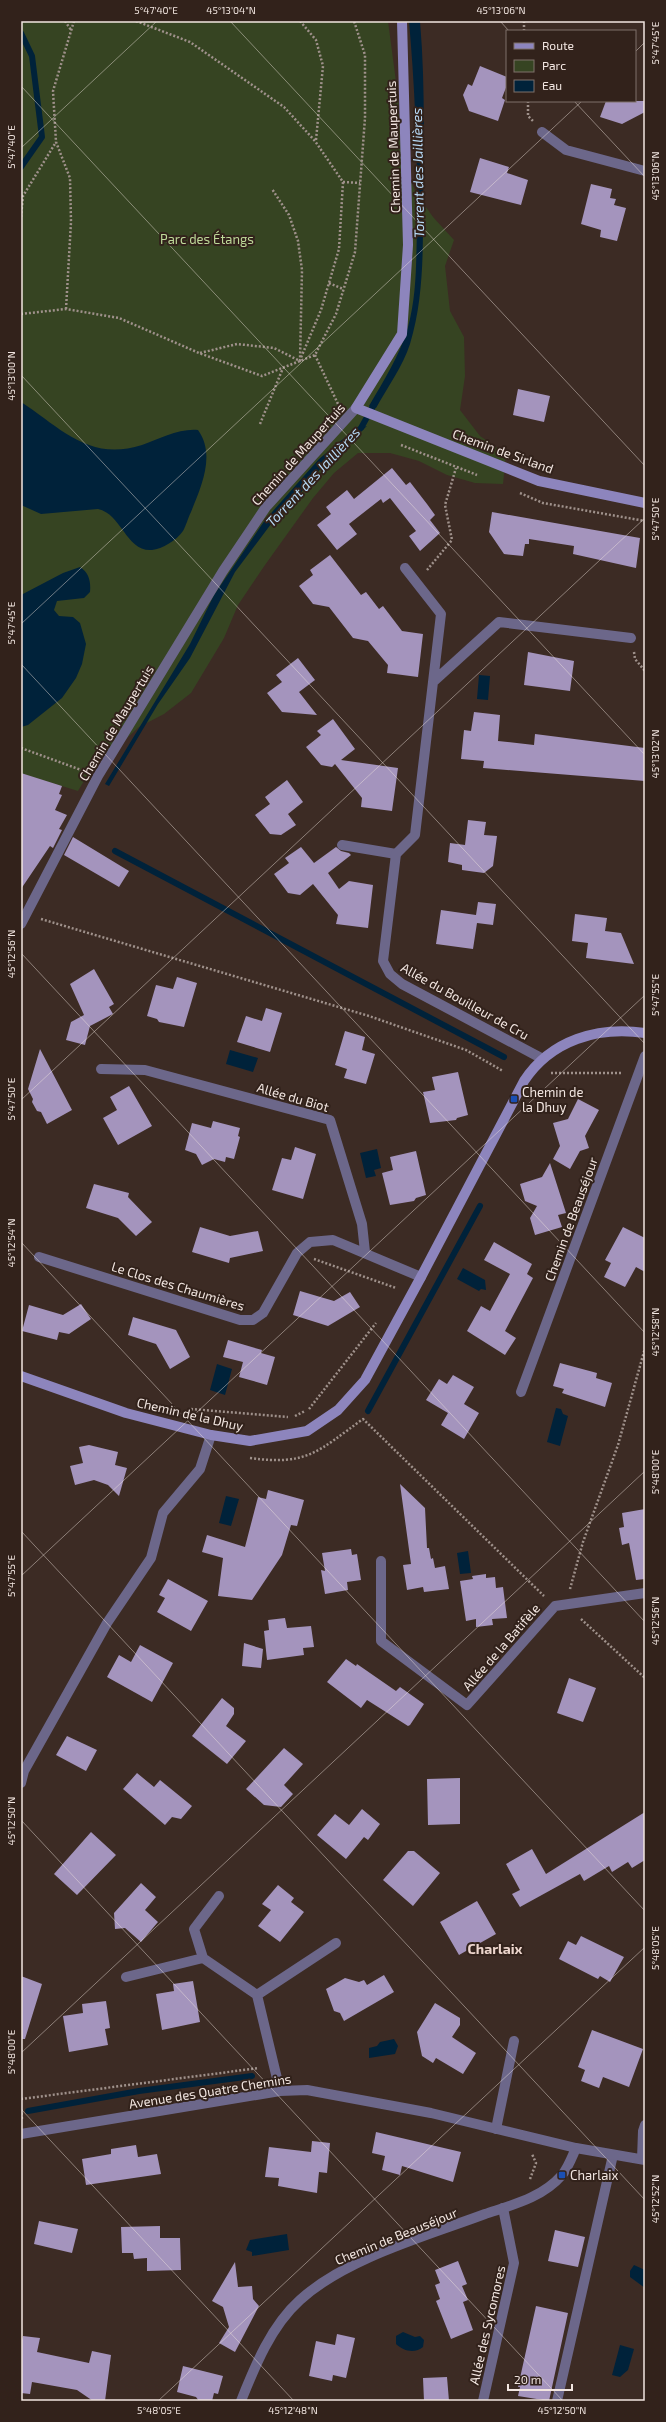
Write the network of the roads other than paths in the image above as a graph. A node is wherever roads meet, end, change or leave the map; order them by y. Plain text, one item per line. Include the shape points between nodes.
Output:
1 (402, 21) edge
2 (542, 132) dead end
3 (645, 171) edge
4 (357, 409) junction
5 (645, 503) edge
6 (405, 568) dead end
7 (631, 638) road end
8 (433, 682) junction
9 (342, 845) dead end
10 (396, 854) junction
11 (23, 920) edge
12 (645, 1033) edge
13 (645, 1056) edge
14 (541, 1058) junction
15 (101, 1069) dead end
16 (365, 1252) junction
17 (39, 1257) dead end
18 (421, 1277) junction
19 (21, 1376) edge
20 (521, 1392) dead end
21 (211, 1435) junction
22 (381, 1561) dead end
23 (645, 1593) edge
24 (21, 1783) edge
25 (219, 1896) dead end
26 (336, 1944) dead end
27 (203, 1958) junction
28 (126, 1977) dead end
29 (257, 1994) junction
30 (514, 2041) dead end
31 (280, 2091) junction
32 (645, 2125) edge
33 (496, 2129) junction
34 (21, 2134) edge
35 (576, 2148) junction
36 (613, 2155) junction
37 (644, 2159) edge
38 (503, 2208) junction
39 (241, 2401) edge
40 (483, 2401) edge
41 (557, 2401) edge

1 - 4 street, Chemin de Maupertuis via 408,245 402,334
2 - 3 street via 566,150
4 - 5 street, Chemin de Sirland via 539,481
4 - 11 street, Chemin de Maupertuis via 266,507 223,571 98,776
6 - 8 street via 441,614
7 - 8 street via 499,622
8 - 10 street via 415,835
9 - 10 street
10 - 14 street, Allée du Bouilleur de Cru via 383,961 390,974 402,984
12 - 14 street, Chemin de la Dhuy via 622,1030 586,1034
13 - 20 street, Chemin de Beauséjour
14 - 18 street, Chemin de la Dhuy via 524,1081
15 - 16 street, Allée du Biot via 144,1070 330,1120 362,1224
16 - 17 street, Le Clos des Chaumières via 333,1240 310,1242 297,1253 263,1313 254,1320 240,1320
16 - 18 street
18 - 21 street, Chemin de la Dhuy via 365,1380 338,1410 307,1431 250,1441
19 - 21 street, Chemin de la Dhuy via 126,1413
21 - 24 street via 200,1468 163,1512 151,1558 107,1623 24,1771
22 - 23 street, Allée de la Batifèle via 381,1641 467,1705 555,1606
25 - 27 street via 194,1930
26 - 29 street
27 - 28 street
27 - 29 street
29 - 31 street
30 - 33 street
31 - 33 street, Avenue des Quatre Chemins via 307,2090
31 - 34 street, Avenue des Quatre Chemins
32 - 37 street
33 - 35 street, Avenue des Quatre Chemins
35 - 36 street, Avenue des Quatre Chemins
35 - 38 street, Chemin de Beauséjour via 562,2175 535,2197
36 - 37 street, Avenue des Quatre Chemins
36 - 41 street
38 - 39 street, Chemin de Beauséjour via 372,2257 316,2286 281,2320 253,2370
38 - 40 street, Allée des Sycomores via 514,2263

